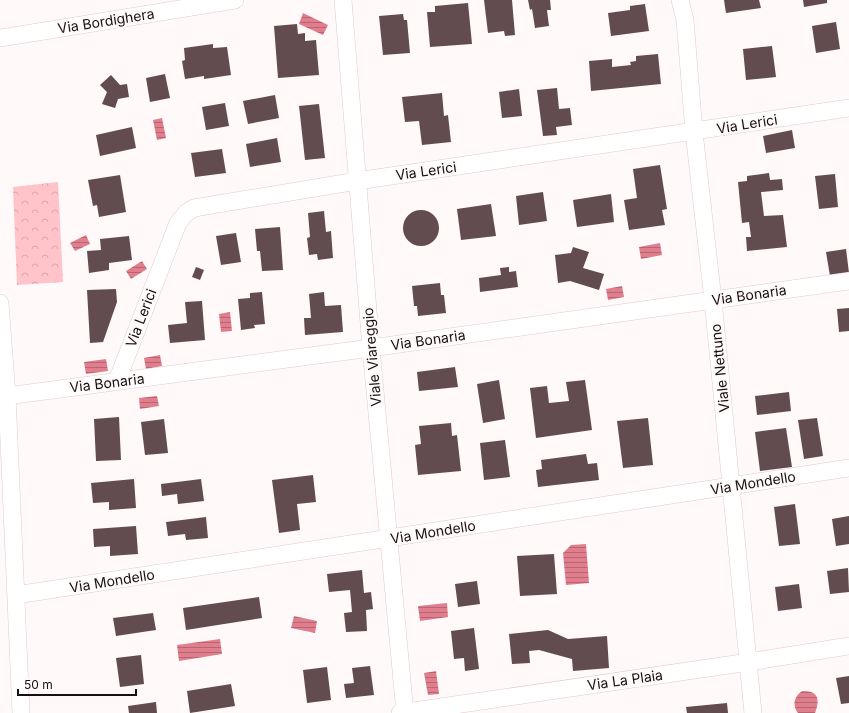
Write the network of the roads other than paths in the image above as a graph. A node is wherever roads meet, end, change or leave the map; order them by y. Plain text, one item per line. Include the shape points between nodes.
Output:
1 (236, 0) edge
2 (343, 0) edge
3 (680, 0) edge
4 (0, 38) edge
5 (849, 108) edge
6 (694, 132) junction
7 (358, 181) junction
8 (849, 281) edge
9 (713, 300) junction
10 (0, 303) edge
11 (371, 348) junction
12 (117, 381) junction
13 (7, 396) junction
14 (849, 468) edge
15 (731, 486) junction
16 (388, 539) junction
17 (16, 595) junction
18 (849, 646) edge
19 (749, 662) junction
20 (21, 713) edge
21 (403, 713) edge
22 (753, 713) edge

1 - 4 street, Via Bordighera
2 - 7 street, Viale Viareggio
3 - 6 street, Viale Nettuno via 685,20
5 - 6 street, Via Lerici
6 - 7 street, Via Lerici
6 - 9 street, Viale Nettuno
7 - 11 street, Viale Viareggio
7 - 12 street, Via Lerici via 200,206 186,213 177,226
8 - 9 street, Via Bonaria
9 - 11 street, Via Bonaria
9 - 15 street, Viale Nettuno
10 - 13 street
11 - 12 street, Via Bonaria
11 - 16 street, Viale Viareggio
12 - 13 street, Via Bonaria
13 - 17 street
14 - 15 street, Via Mondello
15 - 16 street, Via Mondello
15 - 19 street, Viale Nettuno
16 - 17 street, Via Mondello
16 - 21 street, Viale Viareggio
17 - 20 street
18 - 19 street, Via La Plaia
19 - 21 street, Via La Plaia
19 - 22 street, Viale Nettuno

